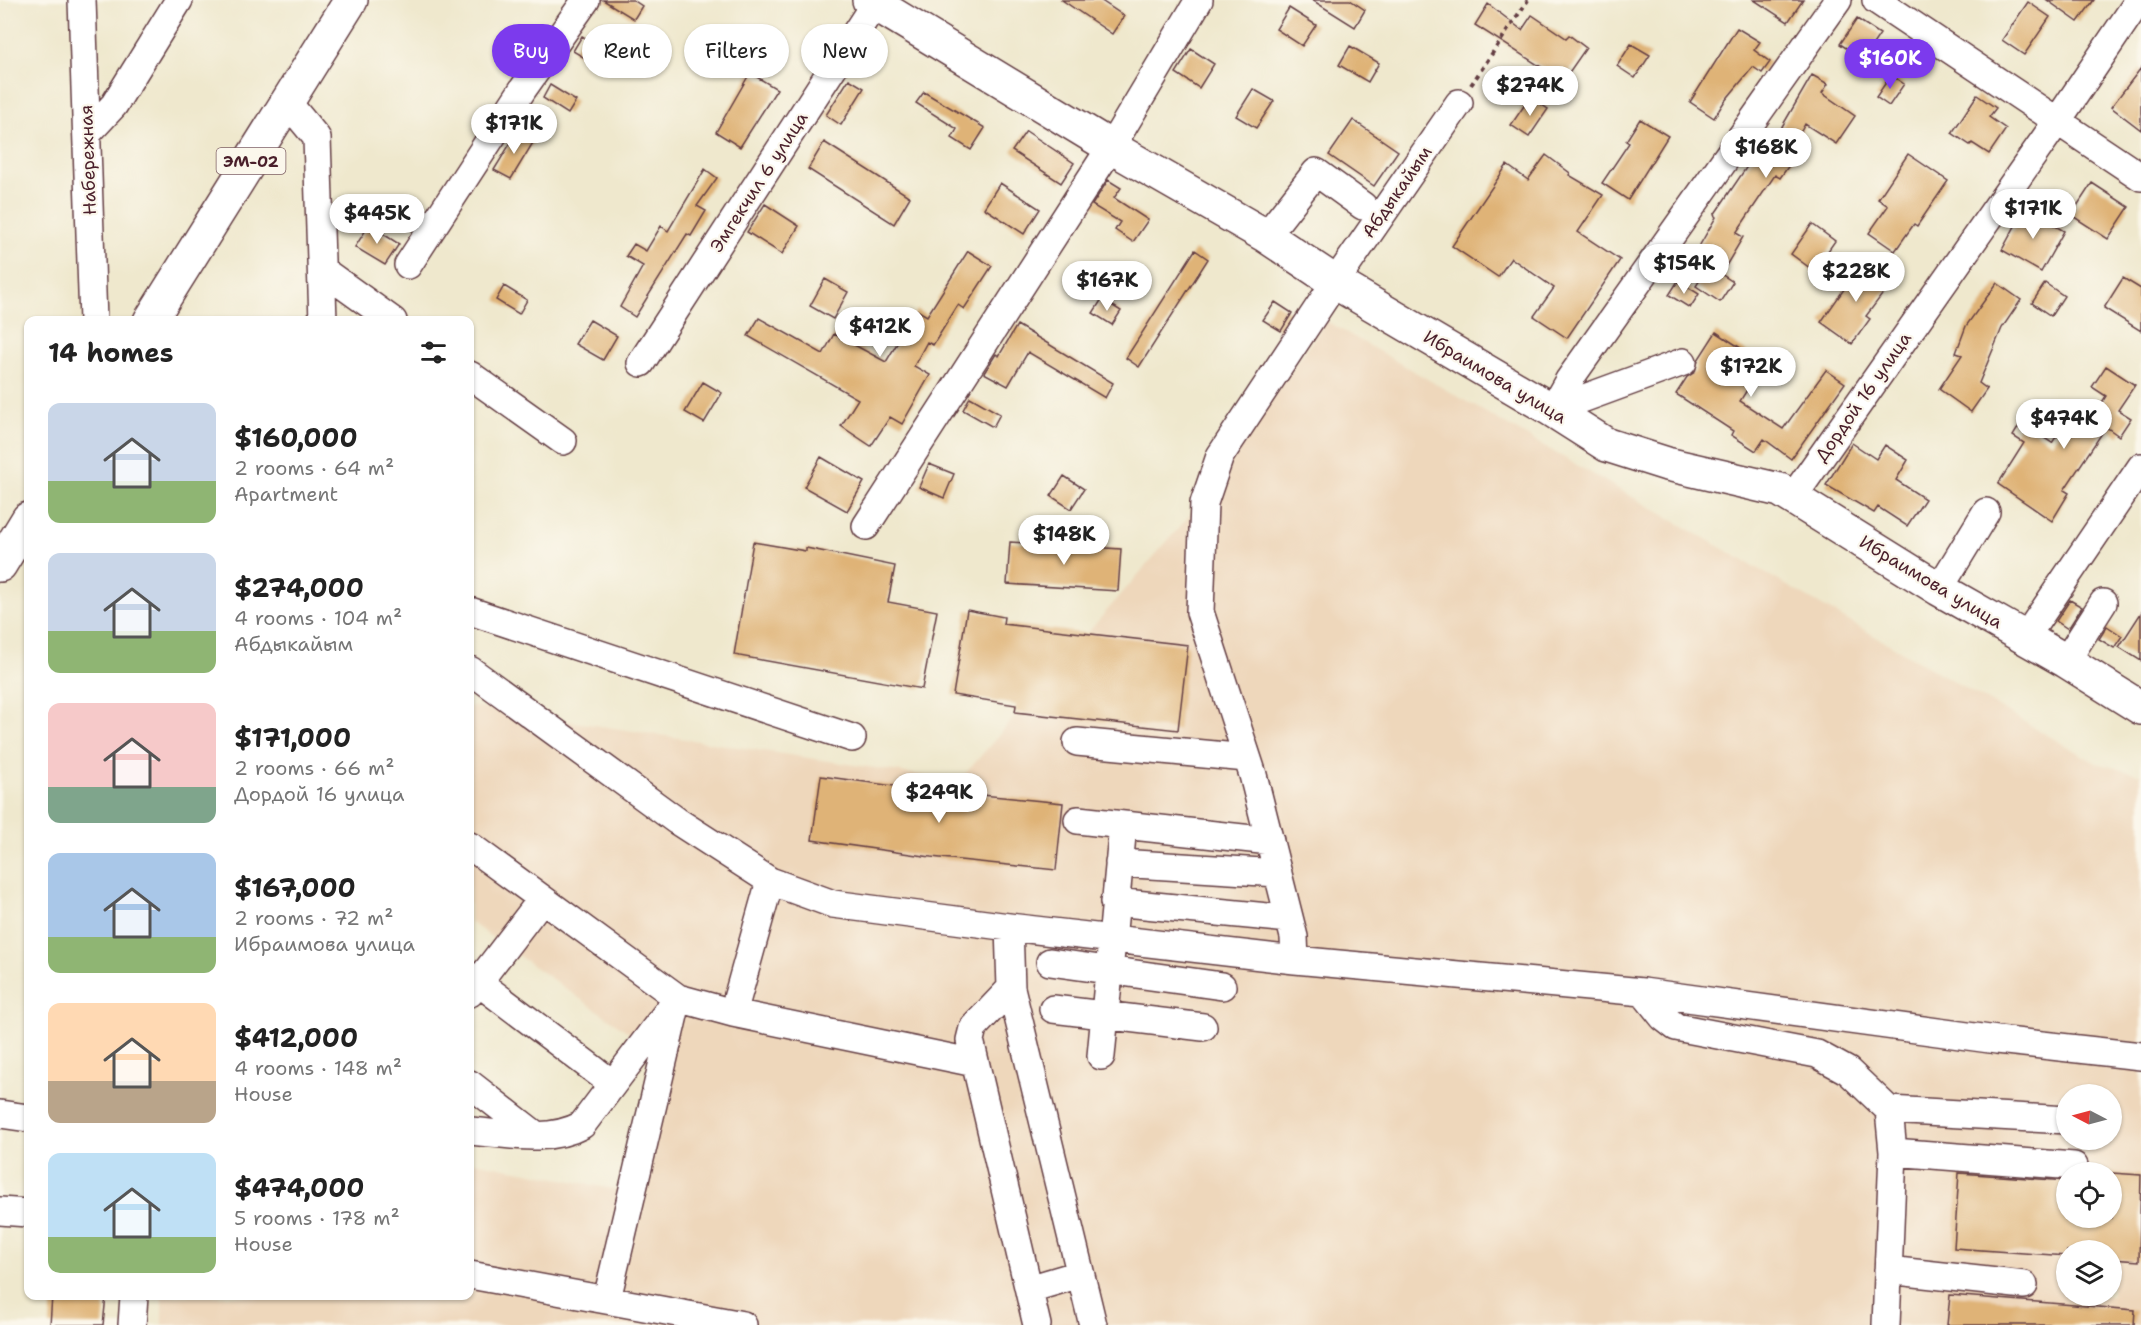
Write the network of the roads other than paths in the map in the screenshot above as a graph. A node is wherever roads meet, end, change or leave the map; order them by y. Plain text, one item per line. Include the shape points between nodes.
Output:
1 (82, 0) edge
2 (179, 0) edge
3 (351, 0) edge
4 (586, 0) edge
5 (1199, 0) edge
6 (1838, 0) edge
7 (1876, 0) edge
8 (2139, 0) edge
9 (874, 1) edge
10 (288, 103) junction
11 (1459, 103) road end
12 (2058, 120) junction
13 (87, 134) junction
14 (1111, 147) junction
15 (2141, 177) edge
16 (1363, 206) dead end
17 (1266, 236) junction
18 (408, 265) dead end
19 (321, 270) junction
20 (1336, 281) junction
21 (93, 316) edge
22 (153, 316) edge
23 (323, 316) edge
24 (386, 316) edge
25 (641, 363) dead end
26 (1683, 363) dead end
27 (474, 378) edge
28 (1552, 410) junction
29 (563, 441) dead end
30 (2141, 467) edge
31 (1793, 497) junction
32 (1986, 512) dead end
33 (24, 526) edge
34 (866, 526) dead end
35 (0, 565) edge
36 (1939, 589) junction
37 (2103, 603) dead end
38 (474, 612) edge
39 (2025, 638) junction
40 (2066, 661) junction
41 (474, 672) edge
42 (2141, 708) edge
43 (852, 738) dead end
44 (1077, 742) dead end
45 (1248, 758) junction
46 (1078, 820) dead end
47 (1123, 825) junction
48 (1270, 841) junction
49 (474, 850) edge
50 (1119, 863) junction
51 (1278, 873) junction
52 (770, 881) junction
53 (542, 899) junction
54 (1114, 902) junction
55 (1289, 919) junction
56 (1009, 927) junction
57 (1111, 939) junction
58 (1295, 960) junction
59 (1050, 962) dead end
60 (1108, 969) junction
61 (474, 982) edge
62 (474, 985) edge
63 (1222, 986) dead end
64 (1011, 988) junction
65 (1643, 992) junction
66 (678, 998) junction
67 (1053, 1009) dead end
68 (733, 1013) junction
69 (1105, 1014) junction
70 (1203, 1027) dead end
71 (1101, 1056) dead end
72 (2141, 1056) edge
73 (975, 1063) junction
74 (613, 1084) junction
75 (474, 1087) edge
76 (1889, 1110) junction
77 (0, 1114) edge
78 (24, 1117) edge
79 (2056, 1119) edge
80 (474, 1131) edge
81 (537, 1136) junction
82 (1893, 1152) junction
83 (2056, 1165) edge
84 (0, 1211) edge
85 (24, 1213) edge
86 (1888, 1270) junction
87 (1080, 1274) junction
88 (474, 1276) edge
89 (2024, 1284) dead end
90 (1029, 1289) junction
91 (607, 1299) junction
92 (134, 1300) edge
93 (132, 1325) edge
94 (742, 1325) edge
95 (1037, 1325) edge
96 (1093, 1325) edge
97 (1886, 1325) edge

1 - 13 street, Набережная
2 - 13 street via 114,105
3 - 10 main road, ЭМ-02
4 - 18 street
5 - 14 street
6 - 28 street via 1569,380
7 - 12 street
8 - 12 street, Дордой 16 улица
9 - 14 main road, Ибраимова улица
9 - 25 street, Эмгекчил 6 улица
10 - 19 street via 317,138
10 - 22 main road, ЭМ-02
11 - 20 street, Абдыкайым
12 - 15 street
12 - 31 street, Дордой 16 улица
13 - 21 street, Набережная
14 - 17 main road, Ибраимова улица
14 - 34 street
16 - 17 street via 1316,172
17 - 20 main road, Ибраимова улица
19 - 23 street
19 - 24 street
20 - 28 main road, Ибраимова улица
20 - 45 street, Абдыкайым via 1220,456 1203,503 1200,612
26 - 28 street
27 - 29 street
28 - 31 main road, Ибраимова улица via 1606,445 1667,464 1780,490
30 - 39 street
31 - 36 main road, Ибраимова улица
32 - 36 street
33 - 35 main road
36 - 39 main road, Ибраимова улица
37 - 40 street
38 - 43 street
39 - 40 main road, Ибраимова улица
40 - 42 main road, Ибраимова улица
41 - 52 street via 677,821
44 - 45 street
45 - 48 street, Абдыкайым
46 - 47 street
47 - 48 street
47 - 50 street
48 - 51 street, Абдыкайым
49 - 53 street
50 - 51 street
50 - 54 street
51 - 55 street, Абдыкайым
52 - 56 street via 833,904
52 - 68 street
53 - 61 street
53 - 66 street
54 - 55 street
54 - 57 street
55 - 58 street, Абдыкайым
56 - 57 street
56 - 64 street
57 - 58 street
57 - 60 street
58 - 65 street
59 - 60 street
60 - 63 street
60 - 69 street
62 - 74 street
64 - 73 street via 973,1028 970,1040
64 - 87 street
65 - 72 street
65 - 76 street via 1676,1027 1817,1054 1848,1071
66 - 68 street
66 - 74 street
66 - 91 street
67 - 69 street
68 - 73 street
69 - 70 street
69 - 71 street
73 - 90 street
74 - 81 street via 582,1125 568,1133
75 - 81 street
76 - 79 street
76 - 82 street
77 - 78 street
80 - 81 street
82 - 83 street
82 - 86 street
84 - 85 street
86 - 89 street
86 - 97 street
87 - 90 street
87 - 96 street
88 - 91 street
90 - 95 street
91 - 94 street
92 - 93 street

